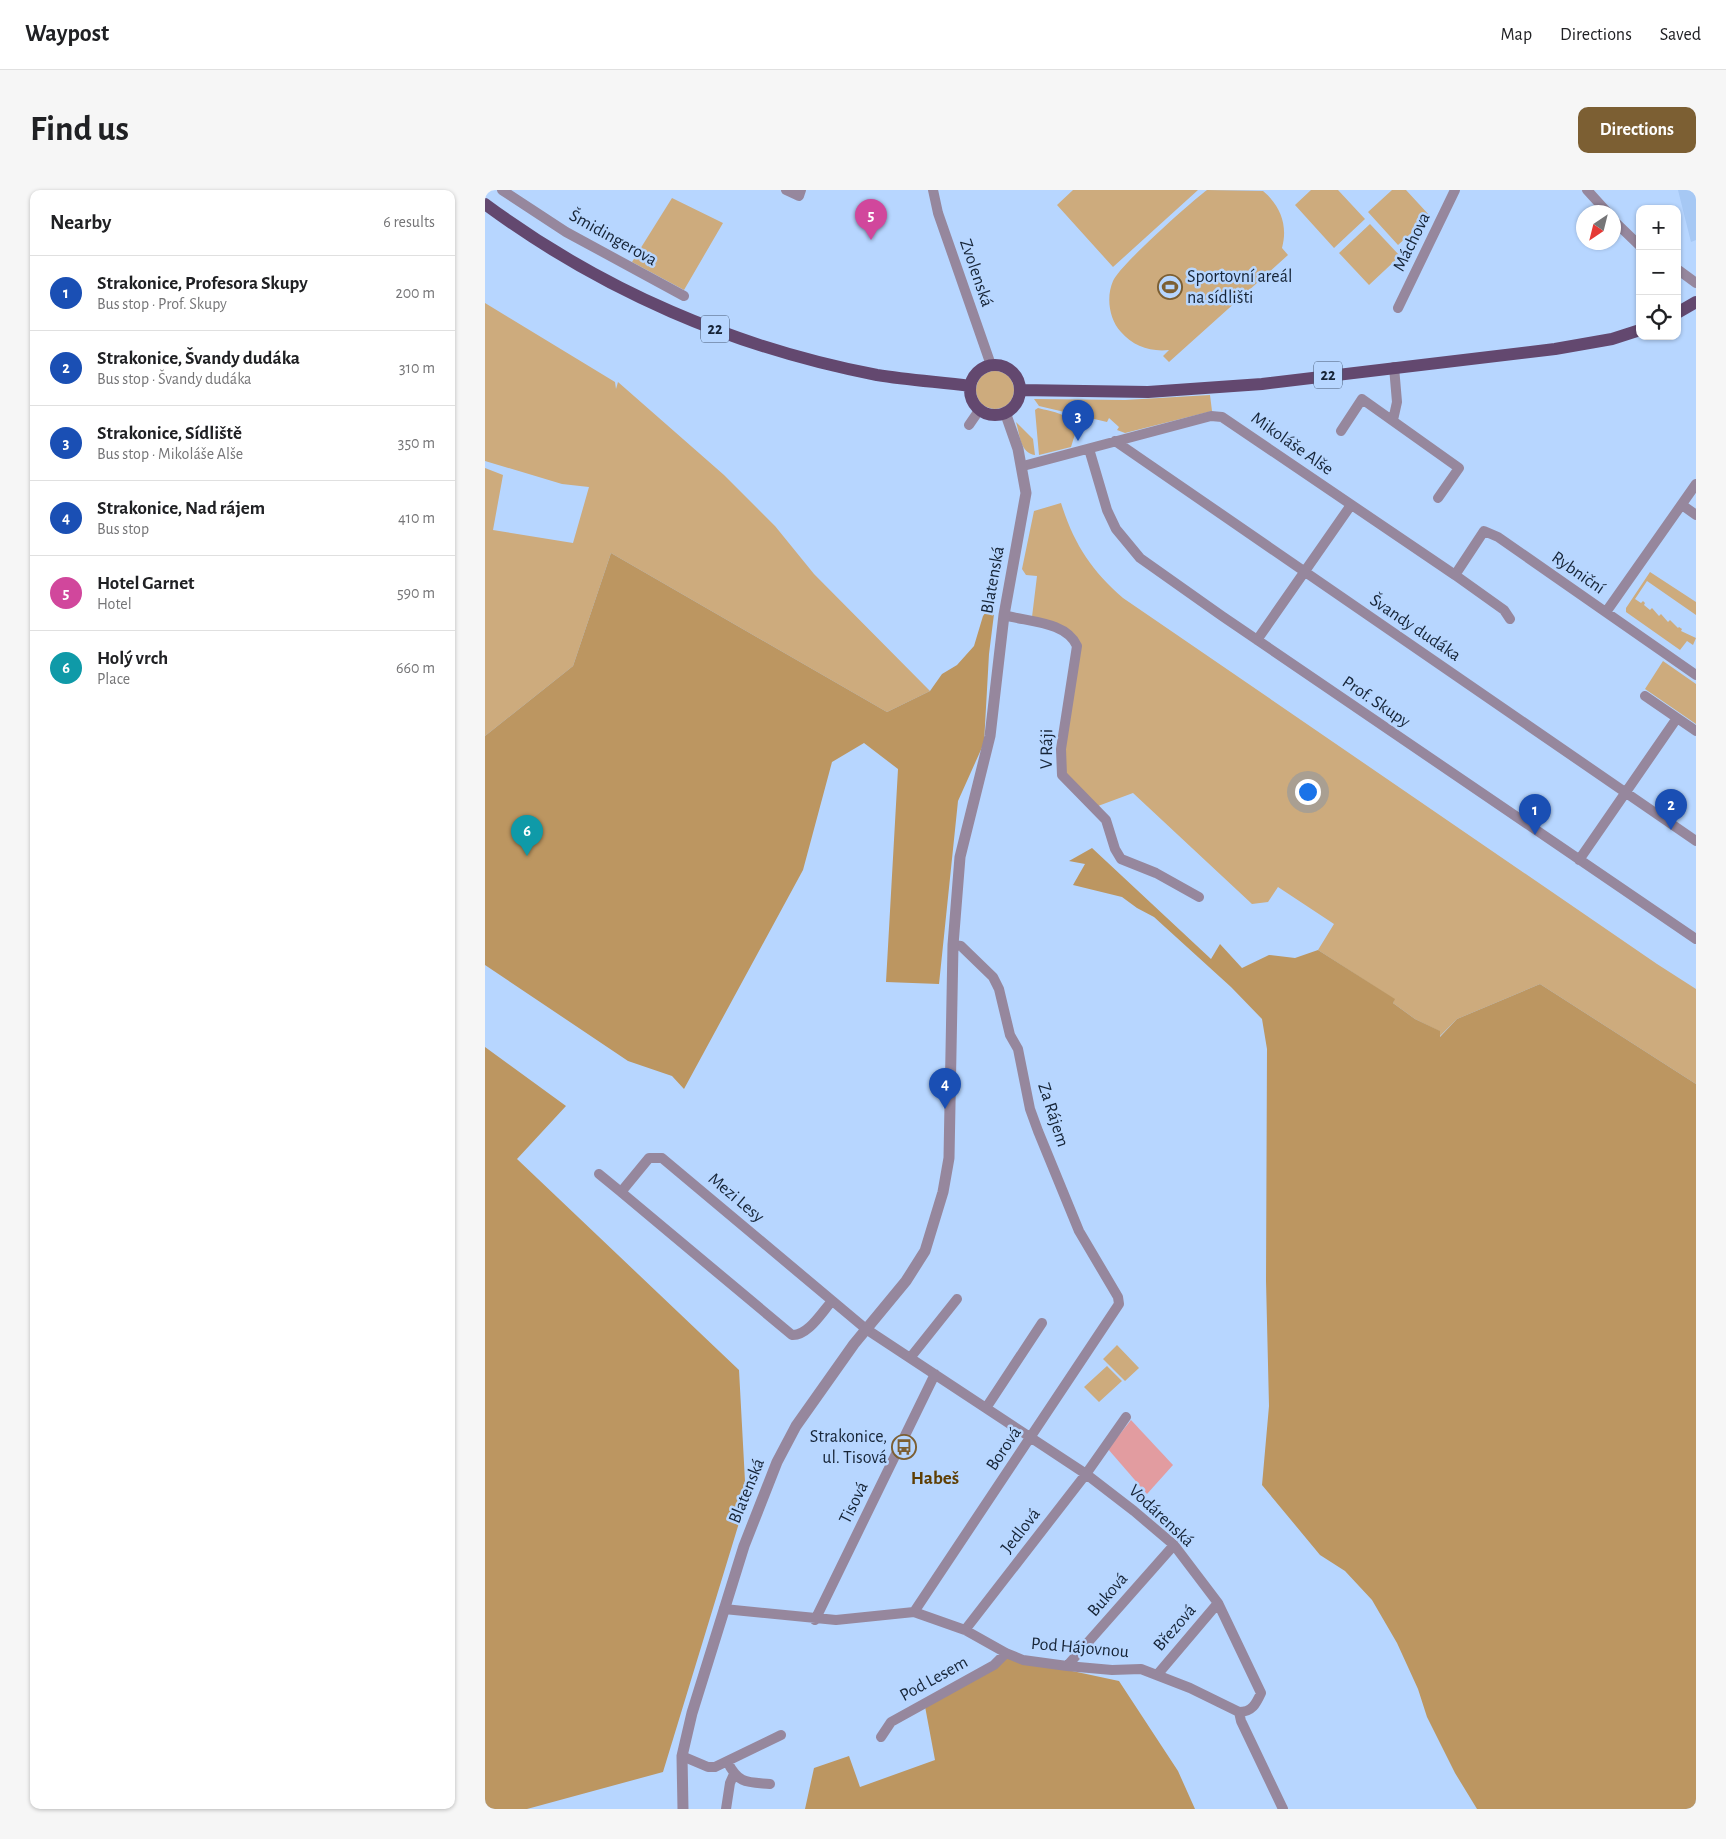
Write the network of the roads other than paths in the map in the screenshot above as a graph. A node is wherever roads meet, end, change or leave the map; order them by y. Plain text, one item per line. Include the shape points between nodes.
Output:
1 (502, 190) edge
2 (786, 190) edge
3 (801, 190) edge
4 (933, 190) edge
5 (1455, 190) edge
6 (1587, 190) edge
7 (485, 204) edge
8 (1601, 205) edge
9 (1621, 228) edge
10 (1636, 242) edge
11 (1681, 272) edge
12 (1696, 284) edge
13 (684, 296) dead end
14 (1696, 302) edge
15 (1398, 308) dead end
16 (1681, 311) edge
17 (1636, 331) edge
18 (991, 365) junction
19 (1394, 367) junction
20 (970, 386) junction
21 (1020, 390) junction
22 (980, 410) junction
23 (1005, 412) junction
24 (1393, 420) junction
25 (969, 425) dead end
26 (1341, 431) dead end
27 (1115, 441) junction
28 (1089, 449) junction
29 (1023, 466) junction
30 (1696, 484) edge
31 (1438, 498) dead end
32 (1351, 504) junction
33 (1682, 504) junction
34 (1696, 515) edge
35 (1304, 572) junction
36 (1455, 575) junction
37 (1606, 612) junction
38 (1004, 615) junction
39 (1510, 619) dead end
40 (1257, 640) junction
41 (1696, 675) edge
42 (1645, 696) dead end
43 (1677, 718) junction
44 (1696, 731) edge
45 (1625, 792) junction
46 (1696, 841) edge
47 (1579, 860) junction
48 (1199, 897) dead end
49 (1696, 940) edge
50 (953, 946) junction
51 (599, 1174) dead end
52 (621, 1192) junction
53 (957, 1299) dead end
54 (832, 1301) junction
55 (1119, 1304) joint
56 (1041, 1323) dead end
57 (866, 1329) junction
58 (910, 1358) junction
59 (935, 1374) junction
60 (986, 1408) junction
61 (1126, 1417) dead end
62 (1031, 1437) junction
63 (1086, 1474) junction
64 (1174, 1545) junction
65 (1218, 1603) junction
66 (724, 1609) junction
67 (914, 1612) junction
68 (815, 1620) junction
69 (965, 1630) junction
70 (1006, 1654) junction
71 (1067, 1666) junction
72 (1157, 1674) junction
73 (1239, 1712) junction
74 (781, 1735) dead end
75 (881, 1737) dead end
76 (682, 1756) junction
77 (728, 1763) junction
78 (734, 1774) junction
79 (770, 1784) dead end
80 (683, 1808) edge
81 (726, 1809) edge
82 (1283, 1809) edge

1 - 13 street, Šmidingerova via 566,232
2 - 3 street via 799,196
4 - 18 street, Zvolenská
5 - 15 street, Máchova
6 - 8 street
7 - 20 main road, 22 via 548,247 604,279 661,308 722,332 784,352 879,375
9 - 10 street
11 - 12 street
14 - 16 main road
17 - 19 main road, 22 via 1555,350
18 - 20 main road via 977,372
18 - 21 main road via 1011,371
19 - 21 main road, 22 via 1205,389 1082,393
19 - 24 street via 1397,402
20 - 22 main road via 972,399
21 - 23 main road via 1015,404
22 - 23 main road via 992,414
22 - 25 street
23 - 29 street, Blatenská
24 - 26 street via 1362,399
24 - 31 street via 1459,468
27 - 28 street, Mikoláše Alše
27 - 32 street, Mikoláše Alše via 1211,416 1223,417
27 - 35 street, Švandy dudáka
28 - 29 street, Mikoláše Alše
28 - 40 street, Prof. Skupy via 1107,510 1126,544 1139,558
29 - 38 street, Blatenská via 1025,505
30 - 33 street
32 - 35 street
32 - 36 street, Mikoláše Alše
33 - 34 street
33 - 37 street
35 - 40 street
35 - 45 street, Švandy dudáka
36 - 37 street, Rybniční via 1484,531 1499,537
36 - 39 street, Mikoláše Alše via 1504,610
37 - 41 street, Rybniční
38 - 48 street, V Ráji via 1063,631 1077,646 1061,750 1060,769 1064,780 1106,820 1121,859 1156,873
38 - 50 street, Blatenská via 986,757 960,858
40 - 47 street, Prof. Skupy
42 - 43 street
43 - 44 street
43 - 45 street
45 - 46 street, Švandy dudáka
45 - 47 street
47 - 49 street, Prof. Skupy
50 - 55 street, Za Rájem via 961,946 993,977 999,989 1038,1131 1079,1231
50 - 57 street, Blatenská via 949,1158 934,1225 925,1251 906,1281
51 - 52 street
52 - 54 street via 792,1335 805,1332
52 - 54 street, Mezi Lesy via 649,1158 663,1158
53 - 58 street
54 - 57 street, Mezi Lesy
55 - 62 street, Borová
56 - 60 street
57 - 58 street, Vodárenská
57 - 66 street, Blatenská via 796,1426 781,1455 744,1546
58 - 59 street, Vodárenská
59 - 60 street, Vodárenská
59 - 68 street, Tisová
60 - 62 street, Vodárenská
61 - 63 street, Jedlová
62 - 63 street, Vodárenská
62 - 67 street, Borová
63 - 64 street, Vodárenská
63 - 69 street, Jedlová
64 - 65 street, Vodárenská
64 - 71 street, Buková
65 - 72 street, Březová
65 - 73 street, Vodárenská via 1261,1693 1256,1705 1247,1712
66 - 68 street, Pod Hájovnou
66 - 76 street, Blatenská
67 - 68 street, Pod Hájovnou
67 - 69 street, Pod Hájovnou
69 - 70 street, Pod Hájovnou
70 - 71 street, Pod Hájovnou via 1023,1660
70 - 75 street, Pod Lesem via 994,1665 891,1722
71 - 72 street, Pod Hájovnou via 1141,1669
72 - 73 street, Pod Hájovnou
73 - 82 street
74 - 77 street
76 - 77 street via 708,1767
76 - 80 street, Blatenská
77 - 78 street
78 - 79 street via 742,1781
78 - 81 street

